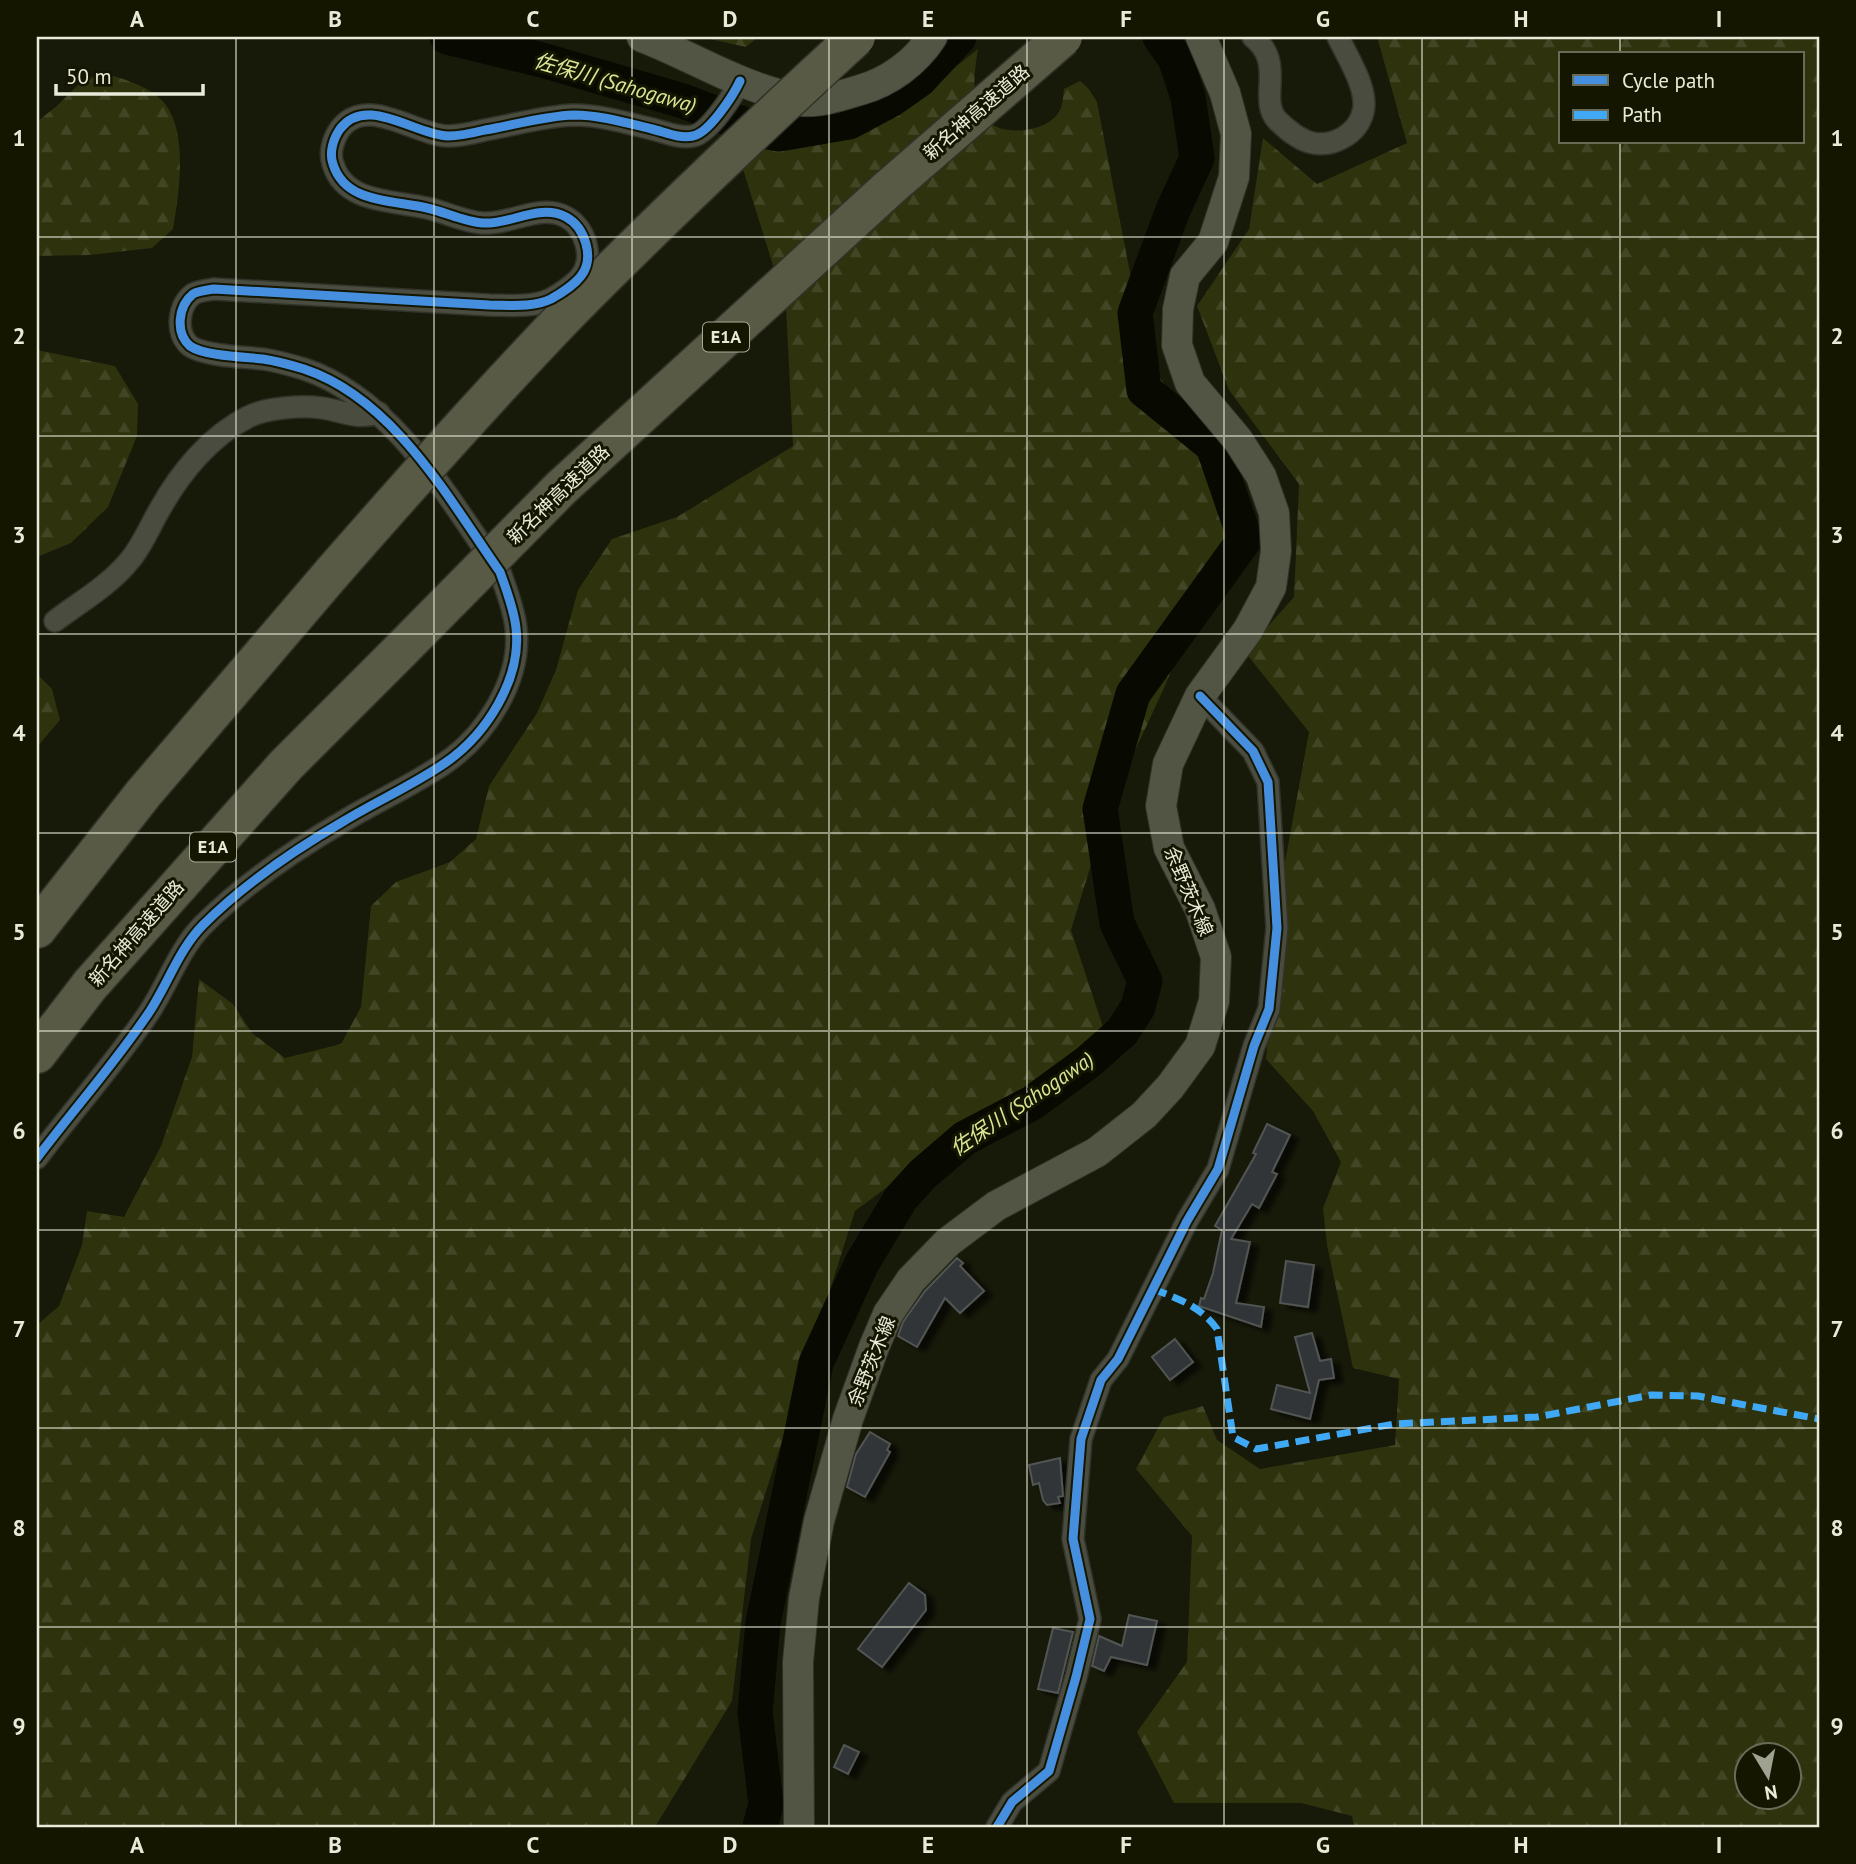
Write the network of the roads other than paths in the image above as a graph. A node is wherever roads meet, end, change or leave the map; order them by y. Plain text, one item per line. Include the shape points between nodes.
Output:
1 (642, 37) edge
2 (856, 37) edge
3 (932, 37) edge
4 (1063, 37) edge
5 (1201, 37) edge
6 (1253, 37) edge
7 (1338, 37) edge
8 (737, 86) junction
9 (379, 413) junction
10 (55, 621) dead end
11 (1200, 696) junction
12 (37, 929) edge
13 (90, 985) junction
14 (37, 1054) edge
15 (37, 1063) edge
16 (37, 1158) edge
17 (799, 1827) edge
18 (997, 1827) edge

1 - 8 main road via 674,49
2 - 12 highway, bridge via 567,314 427,466 144,794
3 - 8 main road via 923,52 901,70 875,86 838,96 802,101
4 - 13 highway, 新名神高速道路 / E1A, bridge via 889,188 561,488 286,765
5 - 11 main road, 余野茨木線 via 1225,93 1236,134 1234,177 1213,242 1185,276 1177,345 1190,383 1238,440 1261,476 1274,513 1276,551 1271,587 1248,630
6 - 7 street via 1262,44 1272,70 1270,99 1275,119 1313,144 1334,142 1353,132 1364,111 1361,84
8 - 9 street via 705,131 694,136 679,137 611,119 574,115 448,136 365,114 340,129 331,158 335,171 345,186 364,196 478,223 496,224 548,212 576,225 586,241 582,276 551,299 528,304 243,289 195,293 186,302 180,331 190,345 205,352 305,369 349,390
9 - 10 street via 351,416 322,408 292,408 250,416 216,437 165,499 132,558
9 - 16 street via 400,433 500,572 516,628 514,663 503,693 488,721 445,763 341,822 246,886 200,927 150,1010
11 - 17 main road, 余野茨木線 via 1168,764 1161,806 1168,848 1200,909 1216,957 1214,1001 1200,1046 1144,1115 1097,1152 996,1206 947,1242 911,1280 888,1314 848,1419 819,1521 804,1598 798,1662
11 - 18 street via 1252,751 1268,782 1277,928 1269,1009 1217,1169 1118,1359 1101,1380 1081,1439 1073,1539 1090,1619 1049,1771 1012,1802
13 - 14 highway, 新名神高速道路 / E1A
13 - 15 highway

